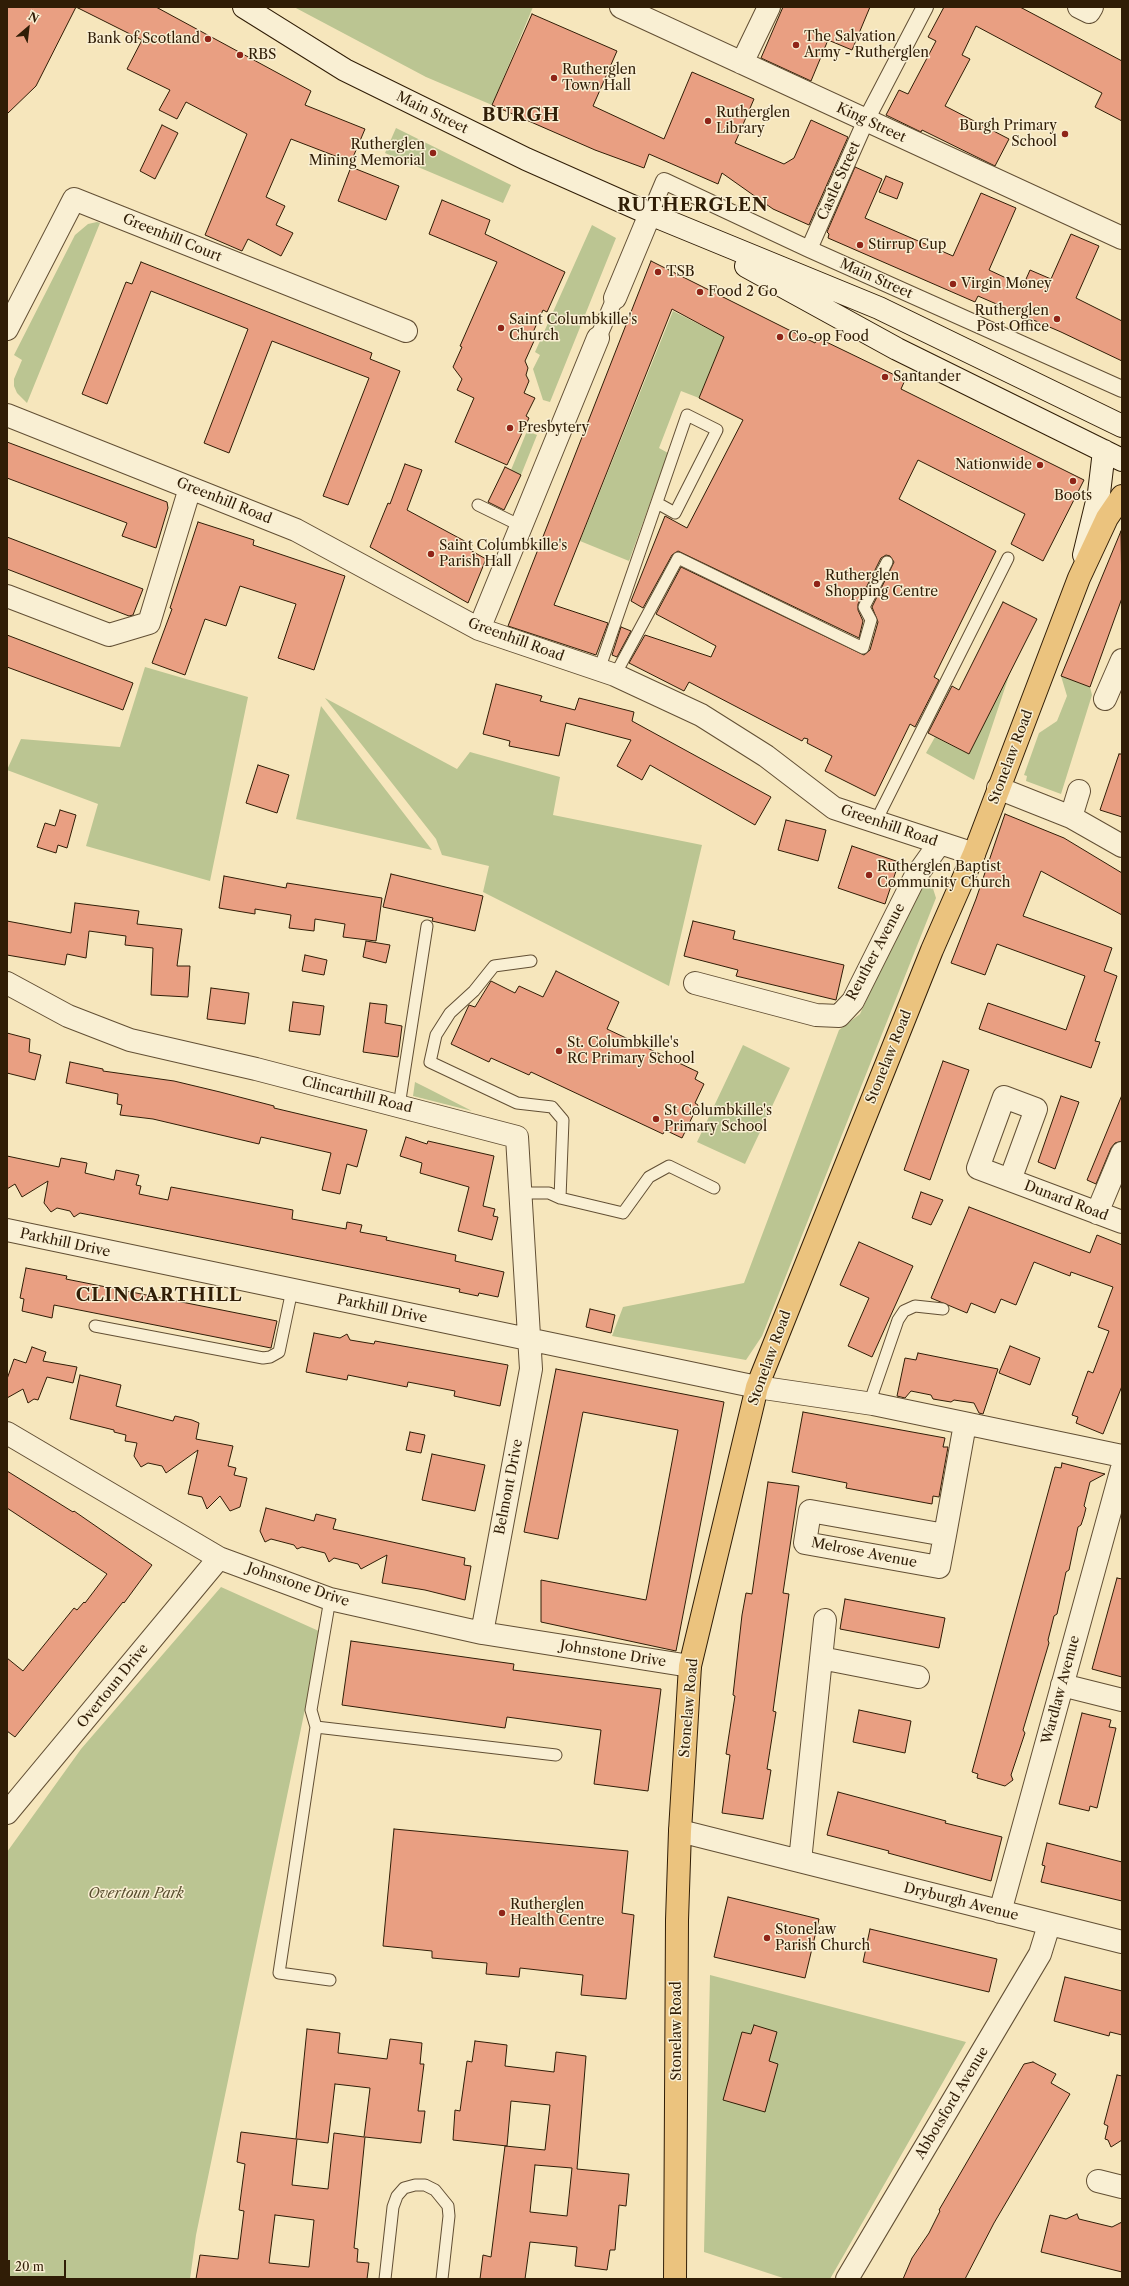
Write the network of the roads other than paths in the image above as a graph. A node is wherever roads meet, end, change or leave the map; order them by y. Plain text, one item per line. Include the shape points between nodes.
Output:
1 (621, 7) edge
2 (769, 7) edge
3 (925, 7) edge
4 (1079, 7) edge
5 (1092, 7) edge
6 (247, 8) edge
7 (742, 63) junction
8 (866, 120) junction
9 (650, 214) junction
10 (1122, 238) edge
11 (809, 248) junction
12 (615, 298) joint
13 (7, 329) edge
14 (406, 331) dead end
15 (598, 338) joint
16 (1122, 390) edge
17 (7, 415) edge
18 (1122, 426) edge
19 (1113, 456) edge
20 (190, 488) junction
21 (1122, 496) edge
22 (657, 503) junction
23 (478, 505) dead end
24 (521, 526) junction
25 (1008, 558) dead end
26 (887, 562) dead end
27 (1079, 578) junction
28 (7, 596) edge
29 (479, 629) junction
30 (1122, 664) edge
31 (607, 673) junction
32 (1105, 699) dead end
33 (998, 788) junction
34 (1079, 791) dead end
35 (1071, 817) junction
36 (875, 823) junction
37 (939, 844) junction
38 (1122, 846) edge
39 (974, 854) junction
40 (427, 926) dead end
41 (531, 960) dead end
42 (7, 983) edge
43 (695, 983) dead end
44 (399, 1106) junction
45 (1122, 1153) edge
46 (1010, 1180) dead end
47 (714, 1188) dead end
48 (519, 1193) junction
49 (560, 1198) junction
50 (1097, 1213) junction
51 (1122, 1222) edge
52 (7, 1230) edge
53 (292, 1290) junction
54 (943, 1309) dead end
55 (96, 1326) dead end
56 (531, 1340) junction
57 (757, 1387) junction
58 (869, 1404) junction
59 (965, 1424) junction
60 (7, 1433) edge
61 (1122, 1456) edge
62 (1122, 1468) edge
63 (945, 1535) junction
64 (219, 1558) junction
65 (330, 1599) junction
66 (824, 1620) dead end
67 (482, 1633) junction
68 (820, 1658) junction
69 (690, 1666) junction
70 (918, 1677) dead end
71 (1062, 1685) junction
72 (1122, 1700) edge
73 (316, 1727) junction
74 (556, 1755) dead end
75 (7, 1813) edge
76 (680, 1831) junction
77 (800, 1861) junction
78 (1000, 1912) junction
79 (1049, 1925) junction
80 (1122, 1942) edge
81 (330, 1980) dead end
82 (1098, 2181) dead end
83 (1122, 2187) edge
84 (385, 2279) edge
85 (442, 2279) edge
86 (675, 2279) edge
87 (847, 2279) edge

1 - 7 street, King Street
2 - 7 street
3 - 8 street, Castle Street
4 - 5 street via 1089,12
6 - 9 street, Main Street via 345,70 526,159
7 - 8 street, King Street
8 - 10 street, King Street
8 - 11 street, Castle Street
9 - 11 street, Main Street via 664,181
9 - 12 street
9 - 18 street, Main Street via 879,308
9 - 19 street, Main Street via 896,349
11 - 16 street, Main Street
12 - 15 street
13 - 14 street, Greenhill Court via 74,199
15 - 24 street
17 - 20 street, Greenhill Road
19 - 27 street via 1099,493
20 - 28 street via 148,623 109,635
20 - 29 street, Greenhill Road via 296,530
21 - 27 main road, Stonelaw Road via 1107,518
22 - 22 lane via 687,415 717,430 675,513
22 - 31 lane
23 - 24 lane
24 - 29 street
25 - 36 lane
26 - 31 lane via 864,607 872,620 864,648 678,558
27 - 33 main road, Stonelaw Road
29 - 31 street, Greenhill Road
30 - 32 street
31 - 36 street, Greenhill Road via 702,715 766,756 834,808
33 - 35 street
33 - 39 main road, Stonelaw Road
34 - 35 street
35 - 38 street
36 - 37 street, Greenhill Road
37 - 39 street, Greenhill Road
37 - 43 street, Reuther Avenue via 914,879 853,1000 840,1016 816,1015
39 - 57 main road, Stonelaw Road via 932,950
40 - 44 lane
41 - 49 lane via 494,966 474,991 450,1013 436,1035 430,1062 517,1103 552,1107 563,1120
42 - 44 street, Clincarthill Road via 68,1016 130,1040
44 - 48 street, Clincarthill Road via 517,1137
45 - 50 street
46 - 50 street, Dunard Road
47 - 49 lane via 669,1166 649,1177 623,1213
48 - 49 lane via 549,1193
48 - 56 street, Clincarthill Road
50 - 51 street, Dunard Road
52 - 53 street, Parkhill Drive
53 - 55 lane via 283,1340 279,1352 270,1357 263,1358
53 - 56 street, Parkhill Drive
54 - 58 lane via 915,1306 904,1311 898,1320
56 - 57 street, Parkhill Drive
56 - 67 street, Belmont Drive via 531,1369
57 - 58 street
57 - 69 main road, Stonelaw Road
58 - 59 street
59 - 61 street
59 - 63 street, Melrose Avenue
60 - 64 street, Johnstone Drive
62 - 71 street, Wardlaw Avenue
63 - 63 street, Melrose Avenue via 939,1567 805,1543 810,1511
64 - 65 street, Johnstone Drive
64 - 75 street, Overtoun Drive
65 - 67 street, Johnstone Drive
65 - 73 lane via 311,1710
66 - 68 street
67 - 69 street, Johnstone Drive
68 - 70 street
68 - 77 street
69 - 76 main road, Stonelaw Road
71 - 72 street
71 - 78 street, Wardlaw Avenue
73 - 74 lane
73 - 81 lane via 279,1973
76 - 77 street, Dryburgh Avenue
76 - 86 main road, Stonelaw Road via 677,1920
77 - 78 street, Dryburgh Avenue
78 - 79 street, Dryburgh Avenue
79 - 80 street, Dryburgh Avenue
79 - 87 street, Abbotsford Avenue via 1040,1954
82 - 83 street
84 - 85 lane via 393,2207 397,2196 404,2188 415,2185 425,2185 435,2190 448,2206

